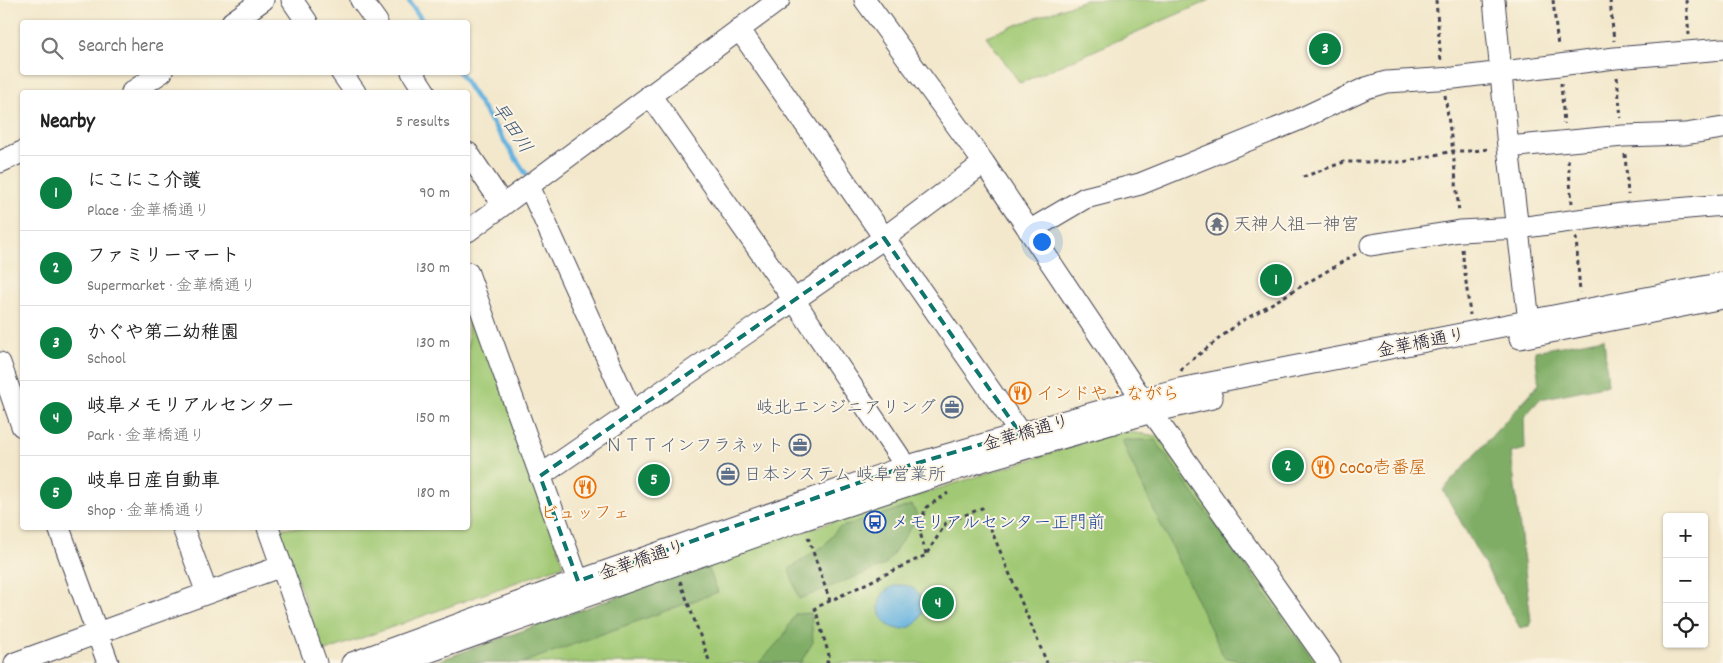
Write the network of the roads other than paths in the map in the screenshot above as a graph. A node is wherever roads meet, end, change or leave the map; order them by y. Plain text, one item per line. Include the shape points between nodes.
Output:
1 (292, 0) edge
2 (361, 0) edge
3 (779, 0) edge
4 (865, 0) edge
5 (1494, 0) edge
6 (261, 1) edge
7 (235, 20) edge
8 (306, 20) edge
9 (376, 20) edge
10 (739, 29) junction
11 (1723, 48) edge
12 (1501, 72) junction
13 (158, 75) edge
14 (343, 75) edge
15 (414, 75) edge
16 (135, 90) edge
17 (354, 90) edge
18 (425, 90) edge
19 (650, 95) junction
20 (1723, 128) edge
21 (1508, 147) junction
22 (20, 153) edge
23 (470, 156) edge
24 (0, 162) edge
25 (984, 164) junction
26 (529, 186) junction
27 (504, 205) junction
28 (1723, 205) edge
29 (1518, 228) junction
30 (470, 230) edge
31 (1028, 231) junction
32 (884, 238) junction
33 (1371, 245) road end
34 (470, 278) edge
35 (1723, 283) edge
36 (1723, 298) edge
37 (794, 300) junction
38 (1529, 321) junction
39 (0, 363) edge
40 (1147, 406) junction
41 (15, 412) edge
42 (632, 413) junction
43 (1020, 433) junction
44 (904, 467) junction
45 (540, 476) junction
46 (60, 530) edge
47 (184, 530) edge
48 (269, 530) edge
49 (282, 566) junction
50 (578, 581) junction
51 (207, 593) junction
52 (97, 633) junction
53 (15, 663) edge
54 (108, 663) edge
55 (316, 663) edge
56 (352, 663) edge
57 (397, 663) edge
58 (1328, 663) edge

1 - 8 street
2 - 9 street
3 - 10 street
4 - 25 street
5 - 12 street
6 - 7 street
10 - 19 street
10 - 32 street
11 - 12 street
12 - 21 street
12 - 31 street via 1386,82 1366,88 1298,120 1140,184 1085,198
13 - 16 street
14 - 17 street
15 - 18 street
19 - 26 street
19 - 37 street
20 - 21 street via 1685,134 1623,136
21 - 29 street
22 - 24 street
23 - 27 street
25 - 31 street
25 - 32 street
26 - 27 street
26 - 42 street
27 - 30 street
28 - 29 street
29 - 33 street via 1460,231
29 - 38 street
31 - 40 street
32 - 37 street
32 - 43 street
34 - 45 street
35 - 38 street, 金華橋通り
36 - 40 street, 金華橋通り via 1192,402
37 - 42 street
37 - 44 street
38 - 40 street, 金華橋通り via 1179,390
39 - 41 street
40 - 43 street, 金華橋通り
40 - 57 street, 金華橋通り via 802,520
40 - 58 street
42 - 45 street
43 - 44 street, 金華橋通り
44 - 50 street, 金華橋通り
45 - 50 street
46 - 52 street
47 - 51 street
48 - 49 street
49 - 51 street
49 - 55 street
50 - 56 street, 金華橋通り
51 - 52 street
52 - 53 street
52 - 54 street

